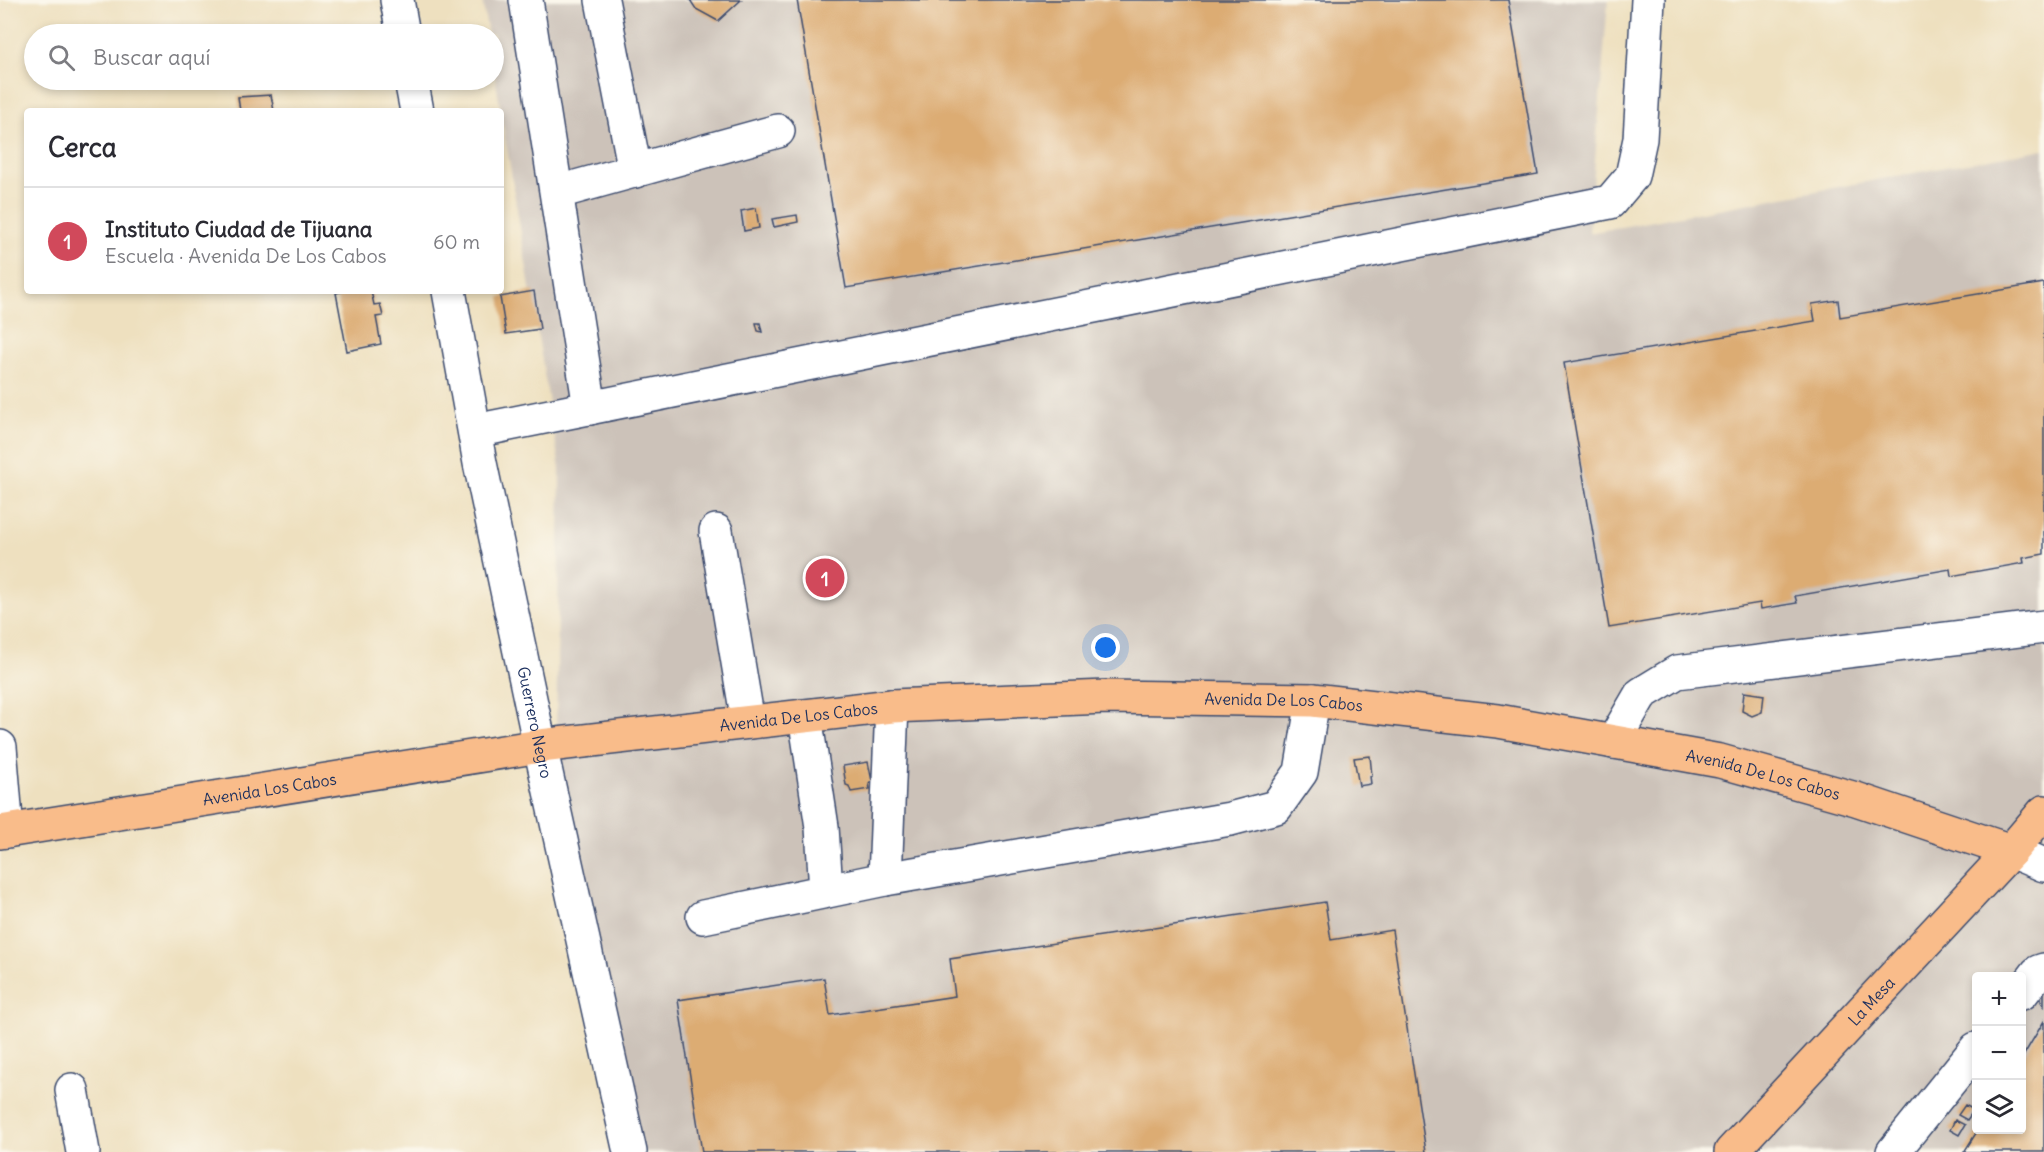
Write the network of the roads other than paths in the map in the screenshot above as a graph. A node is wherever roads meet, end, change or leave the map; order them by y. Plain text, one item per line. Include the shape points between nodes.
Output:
1 (397, 0) edge
2 (526, 0) edge
3 (603, 0) edge
4 (1648, 0) edge
5 (401, 24) edge
6 (413, 90) edge
7 (416, 108) edge
8 (778, 131) dead end
9 (635, 171) junction
10 (558, 192) junction
11 (450, 294) edge
12 (590, 408) junction
13 (475, 431) junction
14 (716, 531) dead end
15 (2044, 627) edge
16 (1313, 700) junction
17 (892, 706) junction
18 (805, 716) junction
19 (748, 722) junction
20 (1613, 742) junction
21 (540, 746) junction
22 (0, 750) edge
23 (2044, 812) edge
24 (4, 831) edge
25 (2011, 852) junction
26 (2044, 865) edge
27 (885, 879) junction
28 (826, 891) junction
29 (703, 917) dead end
30 (2044, 970) edge
31 (2026, 988) edge
32 (1972, 1055) edge
33 (72, 1090) dead end
34 (83, 1152) edge
35 (630, 1152) edge
36 (1731, 1152) edge
37 (1893, 1152) edge

1 - 5 street
2 - 10 street
3 - 9 street
4 - 12 street via 1640,139 1632,176 1610,201
6 - 7 street
8 - 9 street
9 - 10 street
10 - 12 street
11 - 13 street, Guerrero Negro
12 - 13 street
13 - 21 street, Guerrero Negro
14 - 19 street
15 - 20 street via 1677,672 1641,694
16 - 17 main road, Avenida De Los Cabos via 1106,697
16 - 20 main road, Avenida De Los Cabos via 1498,721
16 - 27 street via 1301,772 1276,807 1230,819
17 - 18 main road, Avenida De Los Cabos
17 - 27 street
18 - 19 main road, Avenida De Los Cabos
18 - 28 street via 822,827
19 - 21 main road, Avenida De Los Cabos
20 - 25 main road, Avenida De Los Cabos via 1720,761 1856,799
21 - 24 main road, Avenida Los Cabos
21 - 35 street, Guerrero Negro
22 - 24 street
23 - 25 main road, La Mesa
25 - 26 street
25 - 36 main road, La Mesa
27 - 28 street
28 - 29 street
30 - 31 street
32 - 37 street
33 - 34 street

